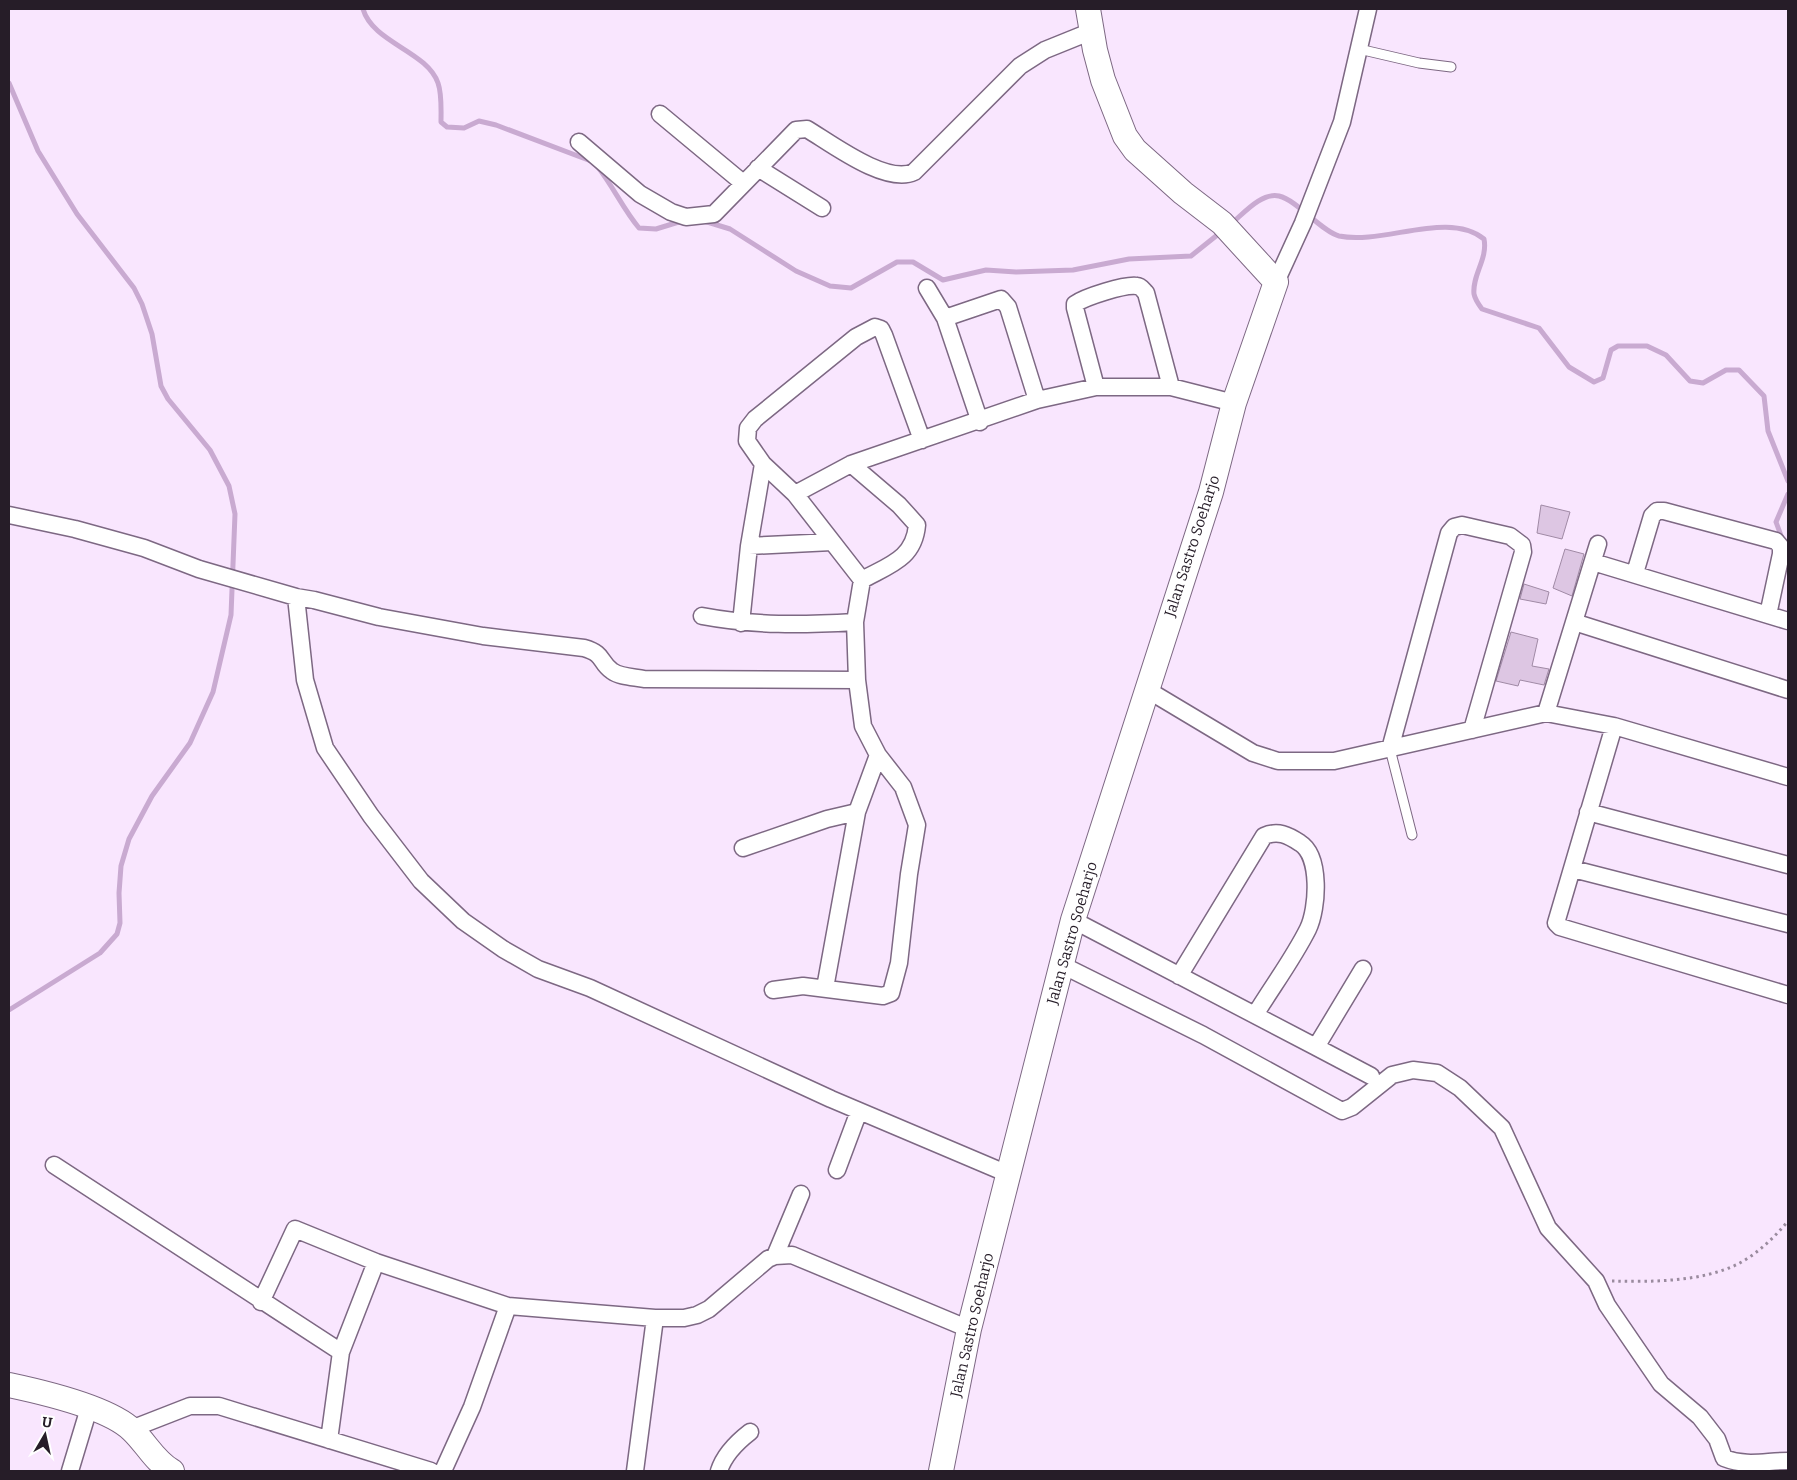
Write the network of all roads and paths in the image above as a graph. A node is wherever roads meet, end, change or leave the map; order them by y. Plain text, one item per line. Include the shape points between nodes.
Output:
1 (1368, 9) edge
2 (1090, 20) edge
3 (1359, 49) junction
4 (1451, 67) dead end
5 (660, 114) dead end
6 (579, 142) dead end
7 (758, 168) junction
8 (743, 183) junction
9 (822, 208) dead end
10 (1276, 282) junction
11 (927, 288) dead end
12 (945, 318) junction
13 (1096, 387) junction
14 (1171, 387) junction
15 (1037, 400) junction
16 (1234, 403) junction
17 (980, 422) junction
18 (922, 440) junction
19 (763, 464) junction
20 (851, 464) junction
21 (795, 494) junction
22 (9, 515) edge
23 (832, 542) junction
24 (1598, 544) dead end
25 (749, 546) junction
26 (1593, 562) junction
27 (1635, 573) junction
28 (862, 580) junction
29 (296, 598) junction
30 (1768, 615) junction
31 (702, 616) dead end
32 (1788, 621) edge
33 (856, 622) junction
34 (1574, 622) junction
35 (741, 623) junction
36 (857, 680) junction
37 (1146, 689) junction
38 (1788, 690) edge
39 (1546, 713) junction
40 (1614, 726) junction
41 (1472, 730) junction
42 (1390, 749) junction
43 (878, 755) junction
44 (1788, 777) edge
45 (858, 812) junction
46 (1588, 812) junction
47 (1412, 835) dead end
48 (743, 848) dead end
49 (1788, 865) edge
50 (1573, 869) junction
51 (1073, 920) junction
52 (1788, 924) edge
53 (1062, 965) junction
54 (1363, 969) dead end
55 (1179, 976) junction
56 (825, 988) junction
57 (773, 990) dead end
58 (1788, 995) edge
59 (1255, 1015) junction
60 (1316, 1046) junction
61 (1371, 1076) dead end
62 (859, 1112) junction
63 (54, 1165) dead end
64 (837, 1170) dead end
65 (1008, 1174) junction
66 (800, 1194) dead end
67 (1788, 1221) edge
68 (774, 1256) junction
69 (376, 1262) junction
70 (1596, 1281) junction
71 (261, 1302) junction
72 (508, 1306) junction
73 (655, 1318) junction
74 (969, 1329) junction
75 (341, 1352) junction
76 (9, 1385) edge
77 (90, 1408) junction
78 (131, 1428) junction
79 (750, 1432) dead end
80 (328, 1440) junction
81 (1788, 1461) edge
82 (70, 1471) edge
83 (172, 1471) edge
84 (431, 1471) edge
85 (444, 1471) edge
86 (636, 1471) edge
87 (719, 1471) edge
88 (941, 1471) edge

1 - 3 street
2 - 7 street via 1020,66 914,172 906,176 872,167 807,130 796,130 789,135
2 - 10 street via 1103,80 1125,136 1135,150 1182,193 1230,230
3 - 4 lane
3 - 10 street via 1342,122
5 - 8 street
6 - 8 street via 640,194 686,217 714,214
7 - 8 street
7 - 9 street
10 - 16 street, Jalan Sastro Soeharjo
11 - 12 street
12 - 15 street via 1002,299 1008,307
12 - 17 street
13 - 14 street
13 - 14 street via 1075,304 1103,292 1136,285 1146,293
13 - 15 street
14 - 16 street
15 - 17 street
16 - 37 street, Jalan Sastro Soeharjo via 1211,492
17 - 18 street
18 - 19 street via 884,335 875,326 856,337 755,418 748,428 747,441
18 - 20 street
19 - 21 street
19 - 25 street
20 - 21 street
20 - 28 street via 918,525 916,540 906,555
21 - 23 street
22 - 29 street via 144,548
23 - 25 street
23 - 28 street
24 - 26 street
25 - 35 street
26 - 27 street
26 - 34 street
27 - 30 street
27 - 30 street via 1652,516 1657,511 1776,541 1781,547 1781,554
28 - 33 street
29 - 36 street via 483,636 584,648 596,651 612,671 644,679
29 - 62 street via 305,680 325,748 421,881 463,921 538,969 590,988
30 - 32 street
31 - 35 street
33 - 35 street via 802,625
33 - 36 street
34 - 38 street
34 - 39 street
36 - 43 street via 863,726
37 - 42 street via 1253,753 1278,762 1334,761
37 - 51 street, Jalan Sastro Soeharjo via 1124,769
39 - 40 street
39 - 41 street
40 - 44 street
40 - 46 street
41 - 42 street
41 - 42 street via 1523,552 1522,545 1510,536 1462,525 1449,533
42 - 47 lane
43 - 45 street
43 - 56 street via 903,786 917,825 899,963 891,993 883,996
45 - 48 street via 827,819
45 - 56 street
46 - 49 street
46 - 50 street
50 - 52 street
50 - 58 street via 1556,918 1560,926
51 - 53 street, Jalan Sastro Soeharjo
51 - 55 street
53 - 65 street, Jalan Sastro Soeharjo
53 - 70 street via 1203,1035 1342,1110 1352,1107 1392,1075 1413,1070 1437,1073 1460,1088 1502,1128 1548,1228
54 - 60 street
55 - 59 street
55 - 59 street via 1264,836 1273,832 1286,834 1307,847 1312,859 1315,870 1314,912 1308,928
56 - 57 street via 794,986
59 - 60 street
60 - 61 street
62 - 64 street
62 - 65 street
63 - 71 street
65 - 74 street, Jalan Sastro Soeharjo
66 - 68 street
67 - 70 path via 1774,1239 1738,1264 1701,1275 1662,1280
68 - 73 street via 709,1309 684,1318
68 - 74 street via 801,1257
69 - 71 street via 295,1229
69 - 72 street
69 - 75 street
70 - 81 street via 1607,1305 1661,1384 1700,1417 1724,1458 1754,1464
71 - 75 street
72 - 73 street
72 - 85 street via 472,1407
73 - 86 street
74 - 88 street, Jalan Sastro Soeharjo
75 - 80 street
76 - 77 street
77 - 78 street
77 - 82 street
78 - 80 street via 190,1406 218,1406
78 - 83 street via 164,1467
79 - 87 street via 730,1451
80 - 84 street

